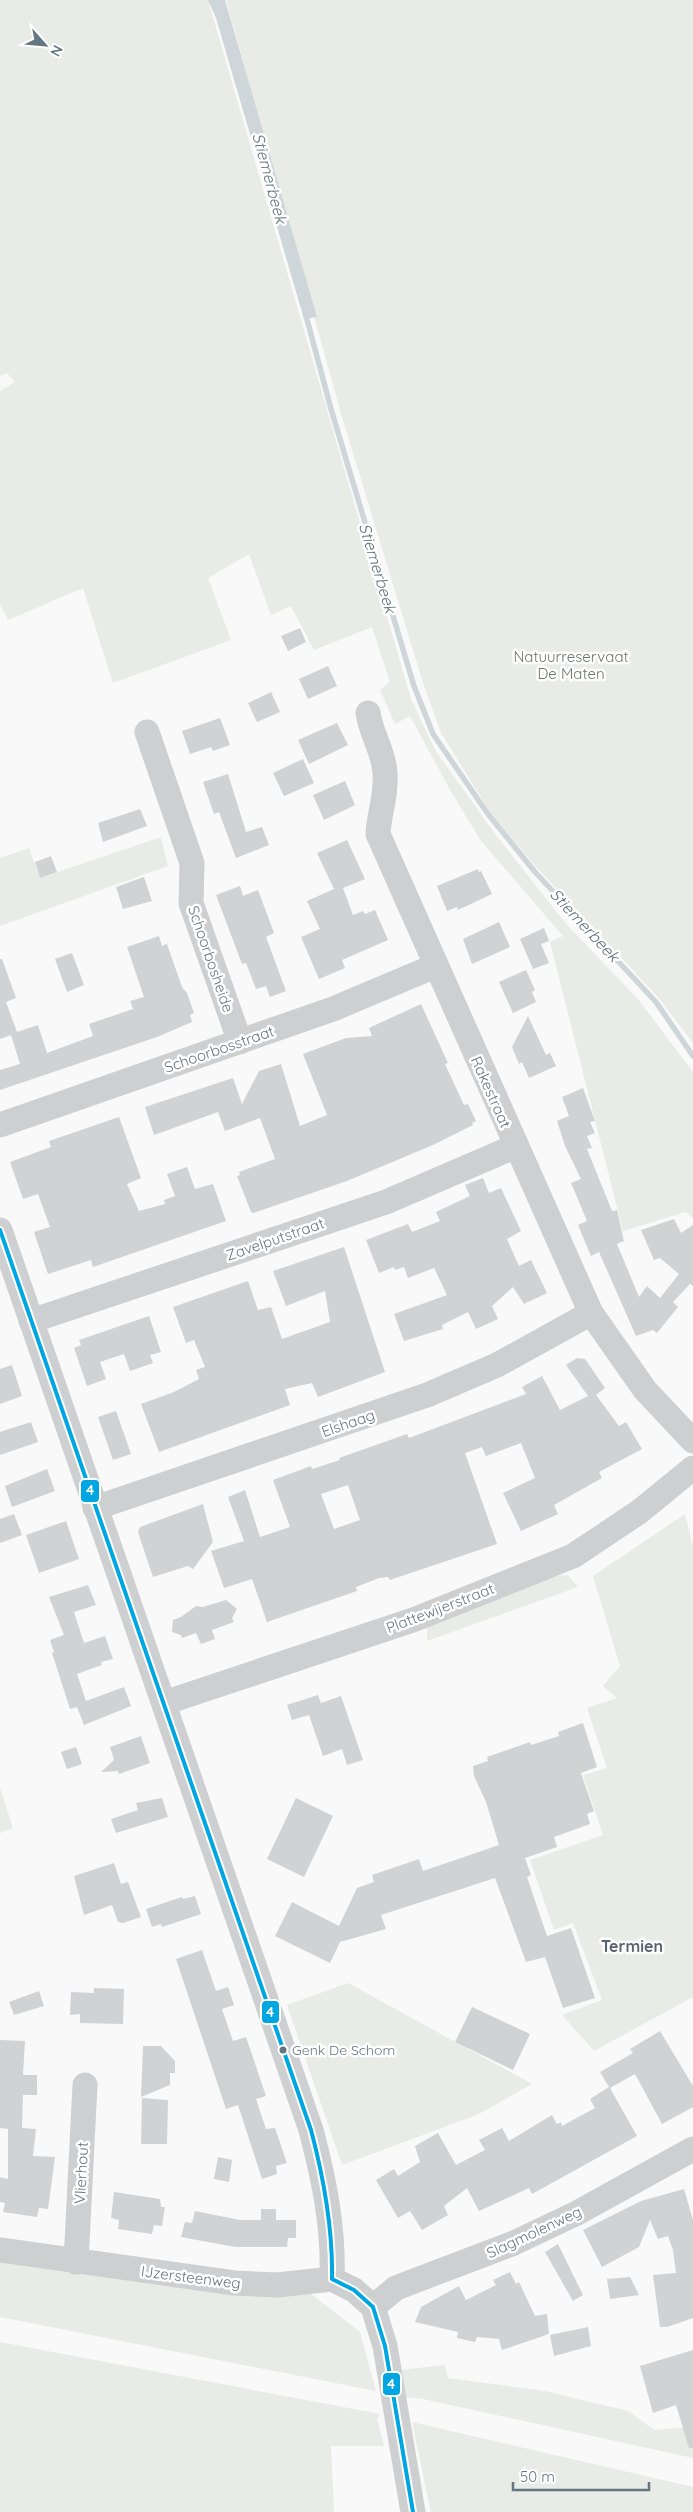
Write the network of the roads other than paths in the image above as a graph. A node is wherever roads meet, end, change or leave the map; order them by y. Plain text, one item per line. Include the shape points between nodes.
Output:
1 (368, 713) dead end
2 (147, 732) dead end
3 (435, 966) junction
4 (240, 1042) junction
5 (0, 1126) edge
6 (516, 1146) junction
7 (0, 1230) edge
8 (7, 1274) edge
9 (591, 1313) junction
10 (31, 1322) junction
11 (693, 1441) edge
12 (693, 1468) edge
13 (95, 1508) junction
14 (164, 1703) junction
15 (85, 2085) dead end
16 (693, 2149) edge
17 (0, 2250) edge
18 (76, 2262) junction
19 (332, 2279) junction
20 (373, 2307) junction
21 (413, 2512) edge

1 - 3 street, Rakestraat via 385,771 386,792 379,814 378,834
2 - 4 street, Schoorbosheide via 192,864 191,903
3 - 4 street, Schoorbosstraat via 333,1009
3 - 6 street, Rakestraat
4 - 5 street, Schoorbosstraat
6 - 9 street, Rakestraat
6 - 10 street, Zavelputstraat via 386,1202
7 - 8 street
8 - 10 street
9 - 11 street, Rakestraat via 644,1390
9 - 13 street, Elshaag via 497,1366 427,1395
10 - 13 street
12 - 14 street, Plattewijerstraat via 639,1512 573,1556 413,1620
13 - 14 street
14 - 19 street via 312,2130 328,2202
15 - 18 street, Vlierhout
16 - 20 street, Slagmolenweg via 578,2213 514,2243 396,2288
17 - 18 street, IJzersteenweg
18 - 19 street, IJzersteenweg via 234,2283 277,2285
19 - 20 street via 354,2290
20 - 21 street via 385,2346

